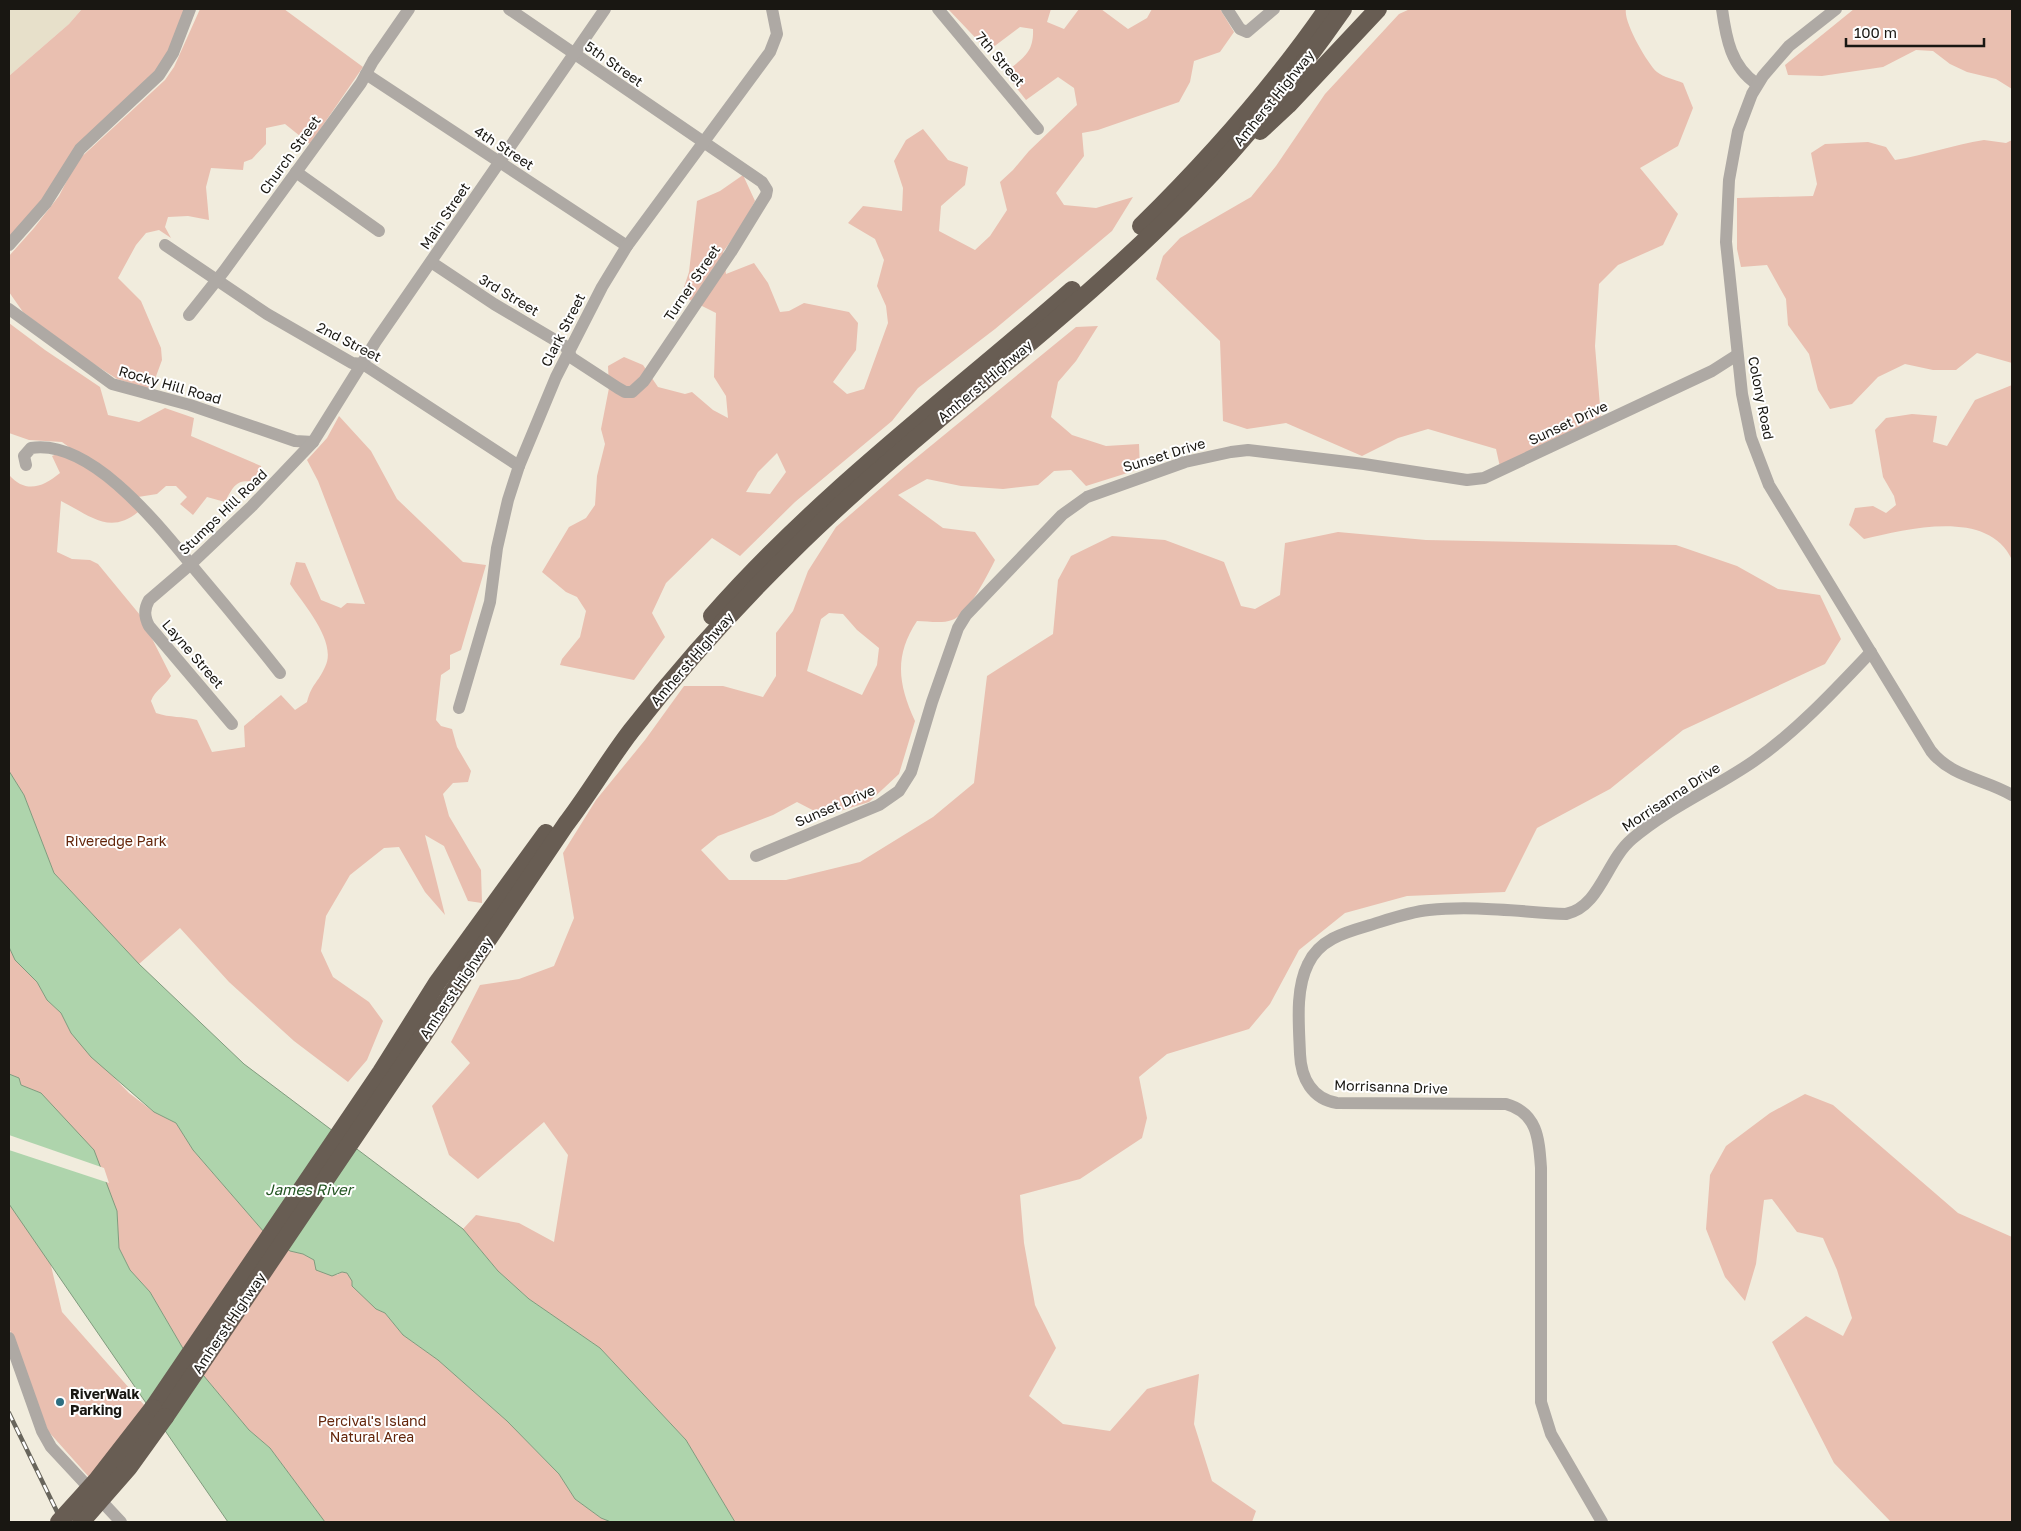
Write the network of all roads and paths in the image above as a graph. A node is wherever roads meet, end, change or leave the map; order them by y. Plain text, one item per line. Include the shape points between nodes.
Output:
1 (190, 9) edge
2 (409, 9) edge
3 (509, 9) edge
4 (605, 9) edge
5 (772, 9) edge
6 (938, 9) edge
7 (1227, 9) edge
8 (1320, 9) edge
9 (1327, 9) edge
10 (1343, 9) edge
11 (1378, 9) edge
12 (1722, 9) edge
13 (1836, 9) edge
14 (1270, 12) edge
15 (574, 54) junction
16 (366, 74) junction
17 (1278, 75) junction
18 (1757, 84) junction
19 (1038, 129) dead end
20 (705, 141) junction
21 (499, 162) junction
22 (296, 172) junction
23 (1197, 188) junction
24 (379, 232) dead end
25 (9, 245) edge
26 (165, 245) dead end
27 (627, 246) junction
28 (431, 262) junction
29 (217, 280) junction
30 (9, 310) edge
31 (189, 315) dead end
32 (569, 354) junction
33 (1737, 355) junction
34 (360, 364) junction
35 (313, 442) junction
36 (26, 465) dead end
37 (519, 466) junction
38 (191, 564) junction
39 (149, 600) joint
40 (1871, 652) junction
41 (280, 673) dead end
42 (459, 708) dead end
43 (232, 724) dead end
44 (2012, 795) edge
45 (756, 856) dead end
46 (387, 1076) junction
47 (9, 1338) edge
48 (159, 1412) junction
49 (59, 1522) edge
50 (80, 1522) edge
51 (122, 1522) edge
52 (1602, 1522) edge

1 - 25 street via 173,53 159,76 80,149 46,203
2 - 16 street, Church Street
3 - 15 street, 5th Street
4 - 15 street, Main Street
5 - 20 street, Clark Street via 775,41
6 - 19 street, 7th Street
7 - 14 street via 1240,29 1247,32
8 - 17 highway
9 - 17 highway, Amherst Highway
10 - 23 highway, Amherst Highway via 1265,111
11 - 23 highway via 1288,106
12 - 18 street via 1733,55 1740,69
13 - 18 street, Colony Road via 1789,46
15 - 20 street, 5th Street
15 - 21 street, Main Street
16 - 21 street, 4th Street
16 - 22 street, Church Street
17 - 46 highway, Amherst Highway via 1192,175 1100,266 832,494 752,572 660,677 624,724 437,983
18 - 33 street, Colony Road via 1738,132 1727,211 1728,267
20 - 27 street, Clark Street
20 - 32 street, Turner Street via 762,182 767,190 731,252 637,390 625,392
21 - 27 street, 4th Street
21 - 28 street, Main Street
22 - 24 street
22 - 29 street, Church Street
23 - 46 highway, Amherst Highway via 1050,325 870,478 717,627 629,734
26 - 29 street, 2nd Street
27 - 32 street, Clark Street via 602,287
28 - 32 street, 3rd Street via 564,346
28 - 34 street, Main Street
29 - 31 street, Church Street
29 - 34 street, 2nd Street via 282,324 352,363
30 - 35 street, Rocky Hill Road via 112,384 190,405 295,441
32 - 37 street, Clark Street
33 - 40 street, Colony Road via 1751,438 1769,485
33 - 45 street, Sunset Drive via 1712,371 1484,478 1467,480 1248,450 1185,462 1087,497 1062,515 966,615 958,628 932,702 911,772 899,791 879,806
34 - 35 street, Main Street
34 - 37 street, 2nd Street
35 - 38 street, Stumps Hill Road
36 - 38 street via 24,456 31,448 74,455 132,496
37 - 42 street, Clark Street via 497,548 490,602
38 - 39 street, Stumps Hill Road
38 - 41 street
39 - 43 street, Layne Street via 145,613 149,626
40 - 44 street, Colony Road via 1938,759 1956,772 1979,778
40 - 52 street, Morrisanna Drive via 1774,746 1630,840 1580,909 1566,914 1446,908 1407,914 1335,936 1315,952 1304,974 1299,1021 1300,1060 1307,1084 1316,1094 1338,1103 1506,1104 1523,1112 1535,1125 1541,1168 1541,1402 1551,1434
46 - 48 highway, Amherst Highway
47 - 51 street via 42,1431 51,1447 74,1475
48 - 49 highway, bridge
48 - 50 highway, bridge via 129,1466

